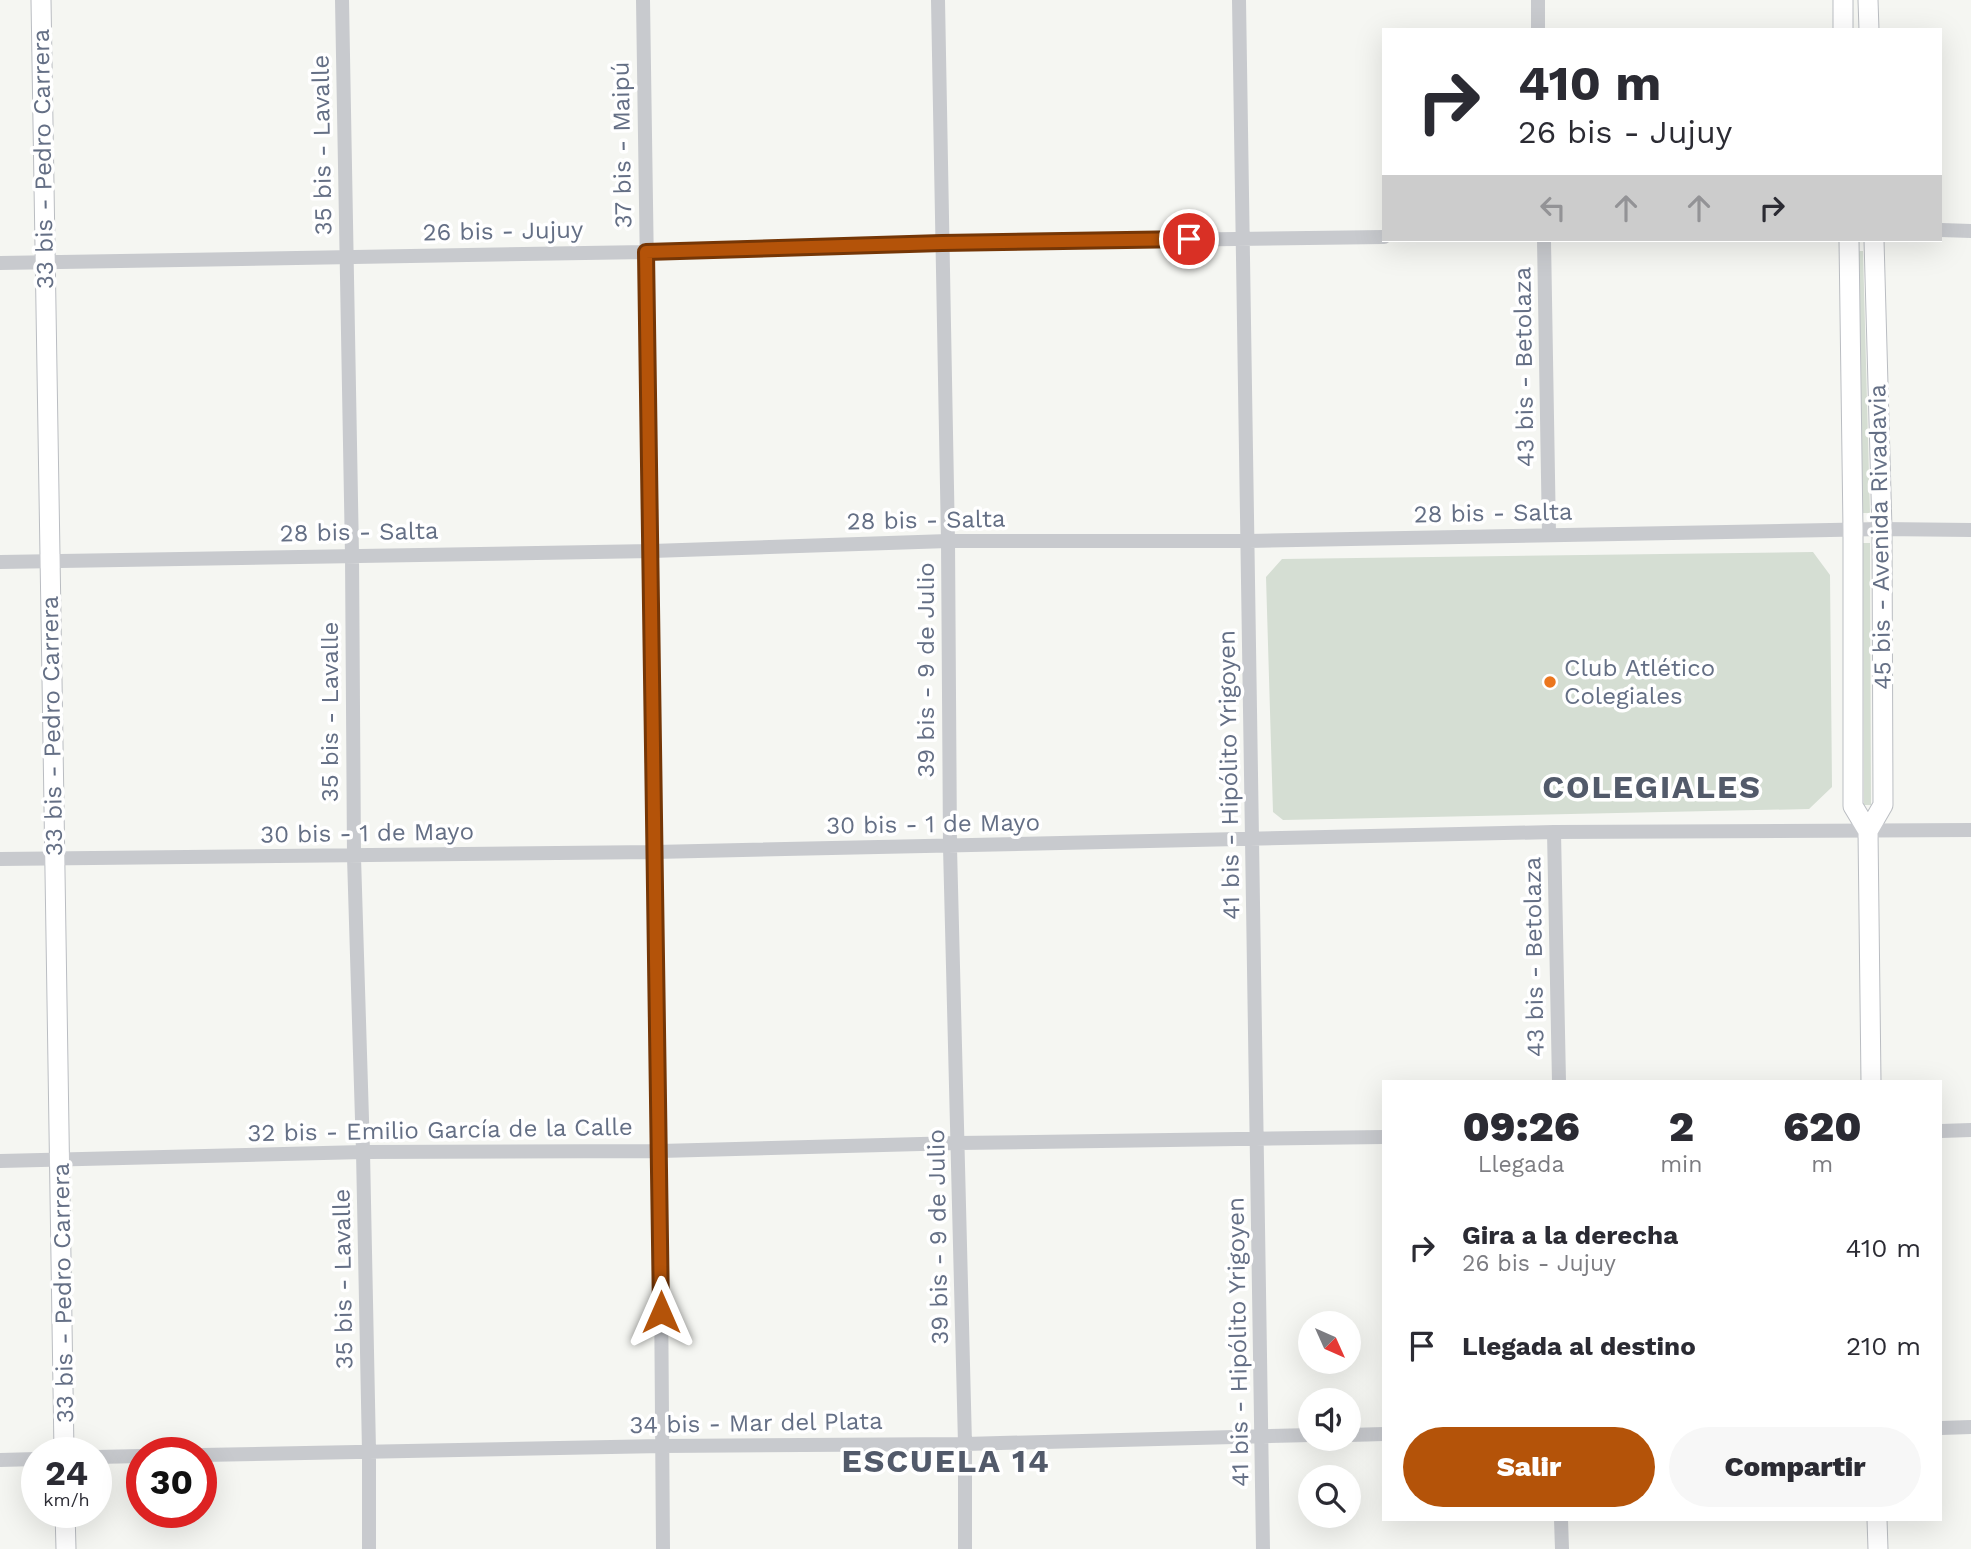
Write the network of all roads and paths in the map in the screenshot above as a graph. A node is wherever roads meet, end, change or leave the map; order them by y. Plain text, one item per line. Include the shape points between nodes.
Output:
1 (41, 0) edge
2 (342, 0) edge
3 (643, 0) edge
4 (938, 0) edge
5 (1239, 0) edge
6 (1538, 0) edge
7 (1843, 0) edge
8 (1868, 0) edge
9 (1538, 28) edge
10 (1843, 28) edge
11 (1869, 28) edge
12 (1942, 230) edge
13 (1971, 230) edge
14 (1382, 237) edge
15 (1244, 238) junction
16 (1544, 242) edge
17 (1849, 242) edge
18 (1874, 242) edge
19 (942, 243) junction
20 (646, 252) junction
21 (348, 256) junction
22 (44, 262) junction
23 (0, 263) edge
24 (1882, 529) junction
25 (1853, 530) junction
26 (1971, 530) edge
27 (1549, 535) junction
28 (948, 541) junction
29 (1249, 541) junction
30 (652, 551) junction
31 (352, 555) junction
32 (50, 561) junction
33 (0, 562) edge
34 (1971, 830) edge
35 (1868, 831) junction
36 (1554, 832) junction
37 (1253, 839) junction
38 (950, 847) junction
39 (655, 852) junction
40 (354, 856) junction
41 (54, 858) junction
42 (0, 859) edge
43 (1559, 1080) edge
44 (1871, 1080) edge
45 (1971, 1130) edge
46 (1942, 1131) edge
47 (1382, 1137) edge
48 (1257, 1138) junction
49 (958, 1143) junction
50 (660, 1150) junction
51 (363, 1152) junction
52 (62, 1160) junction
53 (0, 1161) edge
54 (1971, 1427) edge
55 (1942, 1428) edge
56 (1382, 1434) edge
57 (1298, 1435) edge
58 (1361, 1435) edge
59 (1262, 1436) junction
60 (64, 1437) edge
61 (965, 1444) junction
62 (662, 1446) junction
63 (369, 1451) junction
64 (217, 1455) edge
65 (21, 1459) edge
66 (0, 1460) edge
67 (1562, 1521) edge
68 (1877, 1521) edge
69 (65, 1528) edge
70 (66, 1549) edge
71 (369, 1549) edge
72 (663, 1549) edge
73 (965, 1549) edge
74 (1263, 1549) edge
75 (1562, 1549) edge
76 (1878, 1549) edge

1 - 22 main road, 33 bis - Pedro Carrera
2 - 21 street, 35 bis - Lavalle
3 - 20 street, 37 bis - Maipú
4 - 19 street, 39 bis - 9 de Julio
5 - 15 street, 41 bis - Hipólito Yrigoyen
6 - 9 street
7 - 10 main road
8 - 11 main road
12 - 13 street
14 - 15 street, 26 bis - Jujuy
15 - 19 street, 26 bis - Jujuy
15 - 29 street, 41 bis - Hipólito Yrigoyen
16 - 27 street, 43 bis - Betolaza
17 - 25 main road, 45 bis - Avenida Rivadavia
18 - 24 main road, 45 bis - Avenida Rivadavia
19 - 20 street, 26 bis - Jujuy
19 - 28 street, 39 bis - 9 de Julio
20 - 21 street, 26 bis - Jujuy
20 - 30 street, 37 bis - Maipú
21 - 22 street, 26 bis - Jujuy
21 - 31 street, 35 bis - Lavalle
22 - 23 street, 26 bis - Jujuy
22 - 32 main road, 33 bis - Pedro Carrera
24 - 25 street, 28 bis - Salta
24 - 26 street, 28 bis - Salta
24 - 35 main road, 45 bis - Avenida Rivadavia via 1883,804
25 - 27 street, 28 bis - Salta
25 - 35 main road, 45 bis - Avenida Rivadavia via 1853,806
27 - 29 street, 28 bis - Salta
28 - 29 street, 28 bis - Salta
28 - 30 street, 28 bis - Salta
28 - 38 street, 39 bis - 9 de Julio
29 - 37 street, 41 bis - Hipólito Yrigoyen
30 - 31 street, 28 bis - Salta
30 - 39 street, 37 bis - Maipú
31 - 32 street, 28 bis - Salta
31 - 40 street, 35 bis - Lavalle
32 - 33 street, 28 bis - Salta
32 - 41 main road, 33 bis - Pedro Carrera
34 - 35 street, 30 bis - 1 de Mayo
35 - 36 street, 30 bis - 1 de Mayo
35 - 44 main road, 45 bis - Avenida Rivadavia
36 - 37 street, 30 bis - 1 de Mayo
36 - 43 street, 43 bis - Betolaza
37 - 38 street, 30 bis - 1 de Mayo
37 - 48 street, 41 bis - Hipólito Yrigoyen
38 - 39 street, 30 bis - 1 de Mayo
38 - 49 street, 39 bis - 9 de Julio
39 - 40 street, 30 bis - 1 de Mayo
39 - 50 street, 37 bis - Maipú
40 - 41 street, 30 bis - 1 de Mayo
40 - 51 street, 35 bis - Lavalle
41 - 42 street, 30 bis - 1 de Mayo
41 - 52 main road, 33 bis - Pedro Carrera
45 - 46 street
47 - 48 street, 32 bis - Emilio García de la Calle
48 - 49 street, 32 bis - Emilio García de la Calle
48 - 59 street, 41 bis - Hipólito Yrigoyen
49 - 50 street, 32 bis - Emilio García de la Calle
49 - 61 street, 39 bis - 9 de Julio
50 - 51 street, 32 bis - Emilio García de la Calle
50 - 62 street, 37 bis - Maipú
51 - 52 street, 32 bis - Emilio García de la Calle
51 - 63 street, 35 bis - Lavalle
52 - 53 street, 32 bis - Emilio García de la Calle
52 - 60 main road, 33 bis - Pedro Carrera
54 - 55 street
56 - 58 street
57 - 59 street, 34 bis - Mar del Plata
59 - 61 street, 34 bis - Mar del Plata
59 - 74 street, 41 bis - Hipólito Yrigoyen
61 - 62 street, 34 bis - Mar del Plata
61 - 73 street, 39 bis - 9 de Julio
62 - 63 street, 34 bis - Mar del Plata
62 - 72 street, 37 bis - Maipú
63 - 64 street, 34 bis - Mar del Plata
63 - 71 street, 35 bis - Lavalle
65 - 66 street
67 - 75 street
68 - 76 main road
69 - 70 main road

